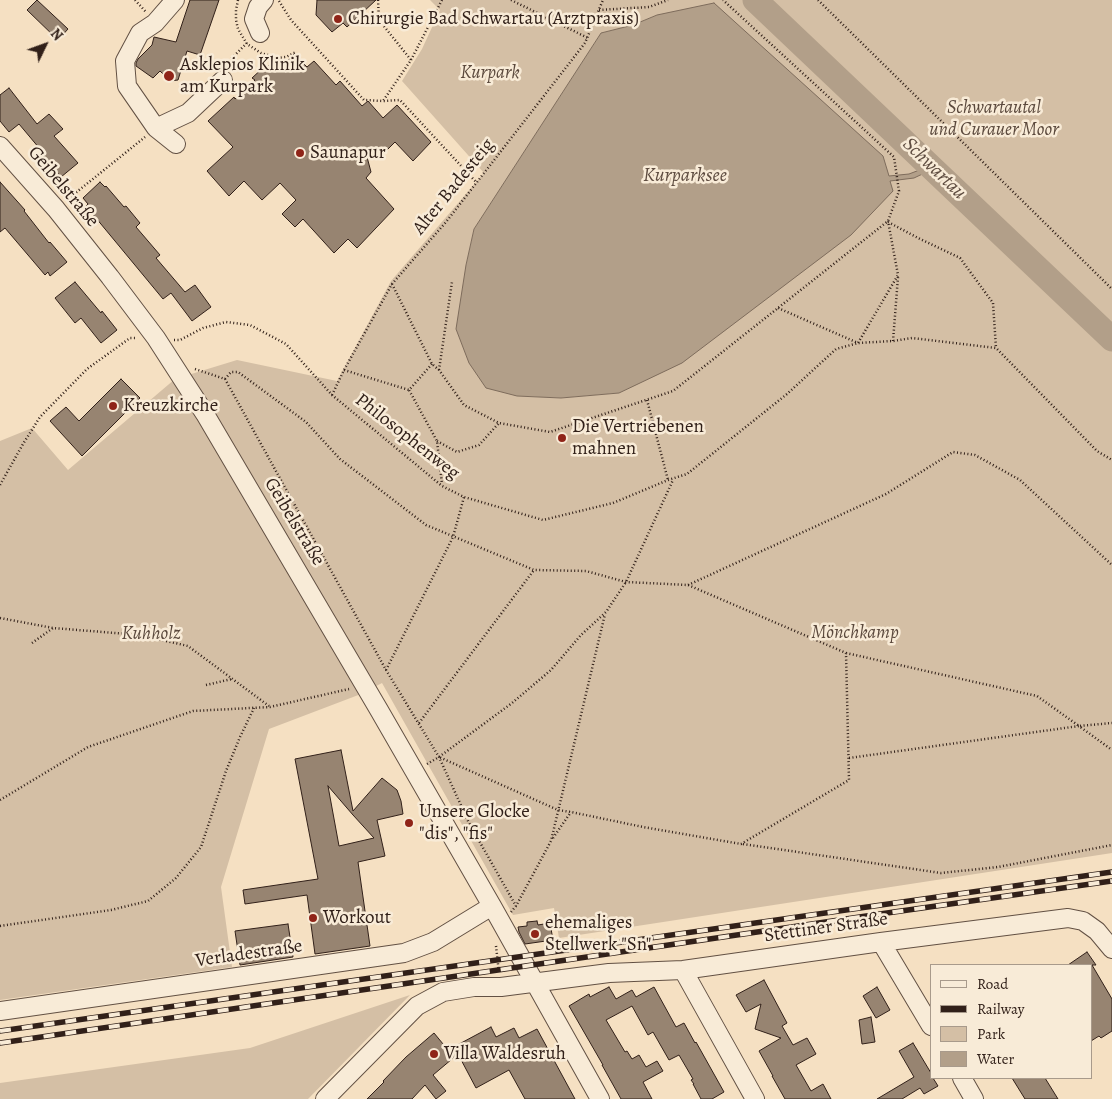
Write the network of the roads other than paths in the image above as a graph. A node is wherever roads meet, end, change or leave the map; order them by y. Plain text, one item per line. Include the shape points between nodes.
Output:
1 (175, 0) edge
2 (264, 0) edge
3 (256, 36) road end
4 (223, 80) road end
5 (156, 128) junction
6 (176, 144) dead end
7 (0, 146) edge
8 (492, 906) junction
9 (881, 942) junction
10 (1112, 948) edge
11 (683, 970) junction
12 (535, 983) junction
13 (0, 1011) edge
14 (930, 1024) edge
15 (963, 1079) edge
16 (325, 1099) edge
17 (600, 1099) edge
18 (755, 1099) edge
19 (974, 1099) edge

1 - 5 street via 155,23 140,33 125,61 126,86
2 - 3 street via 254,19
4 - 5 street via 188,113
5 - 6 street
7 - 8 street, Geibelstraße via 110,276 172,362 365,685
8 - 12 street, Geibelstraße
8 - 13 street, Verladestraße via 433,942 404,953
9 - 10 street, Stettiner Straße via 1068,918 1097,931
9 - 11 street, Stettiner Straße
9 - 14 street
11 - 12 street, Stettiner Straße
11 - 18 street
12 - 16 street, Stettiner Straße via 443,992 417,1006
12 - 17 street, Geibelstraße
15 - 19 street

